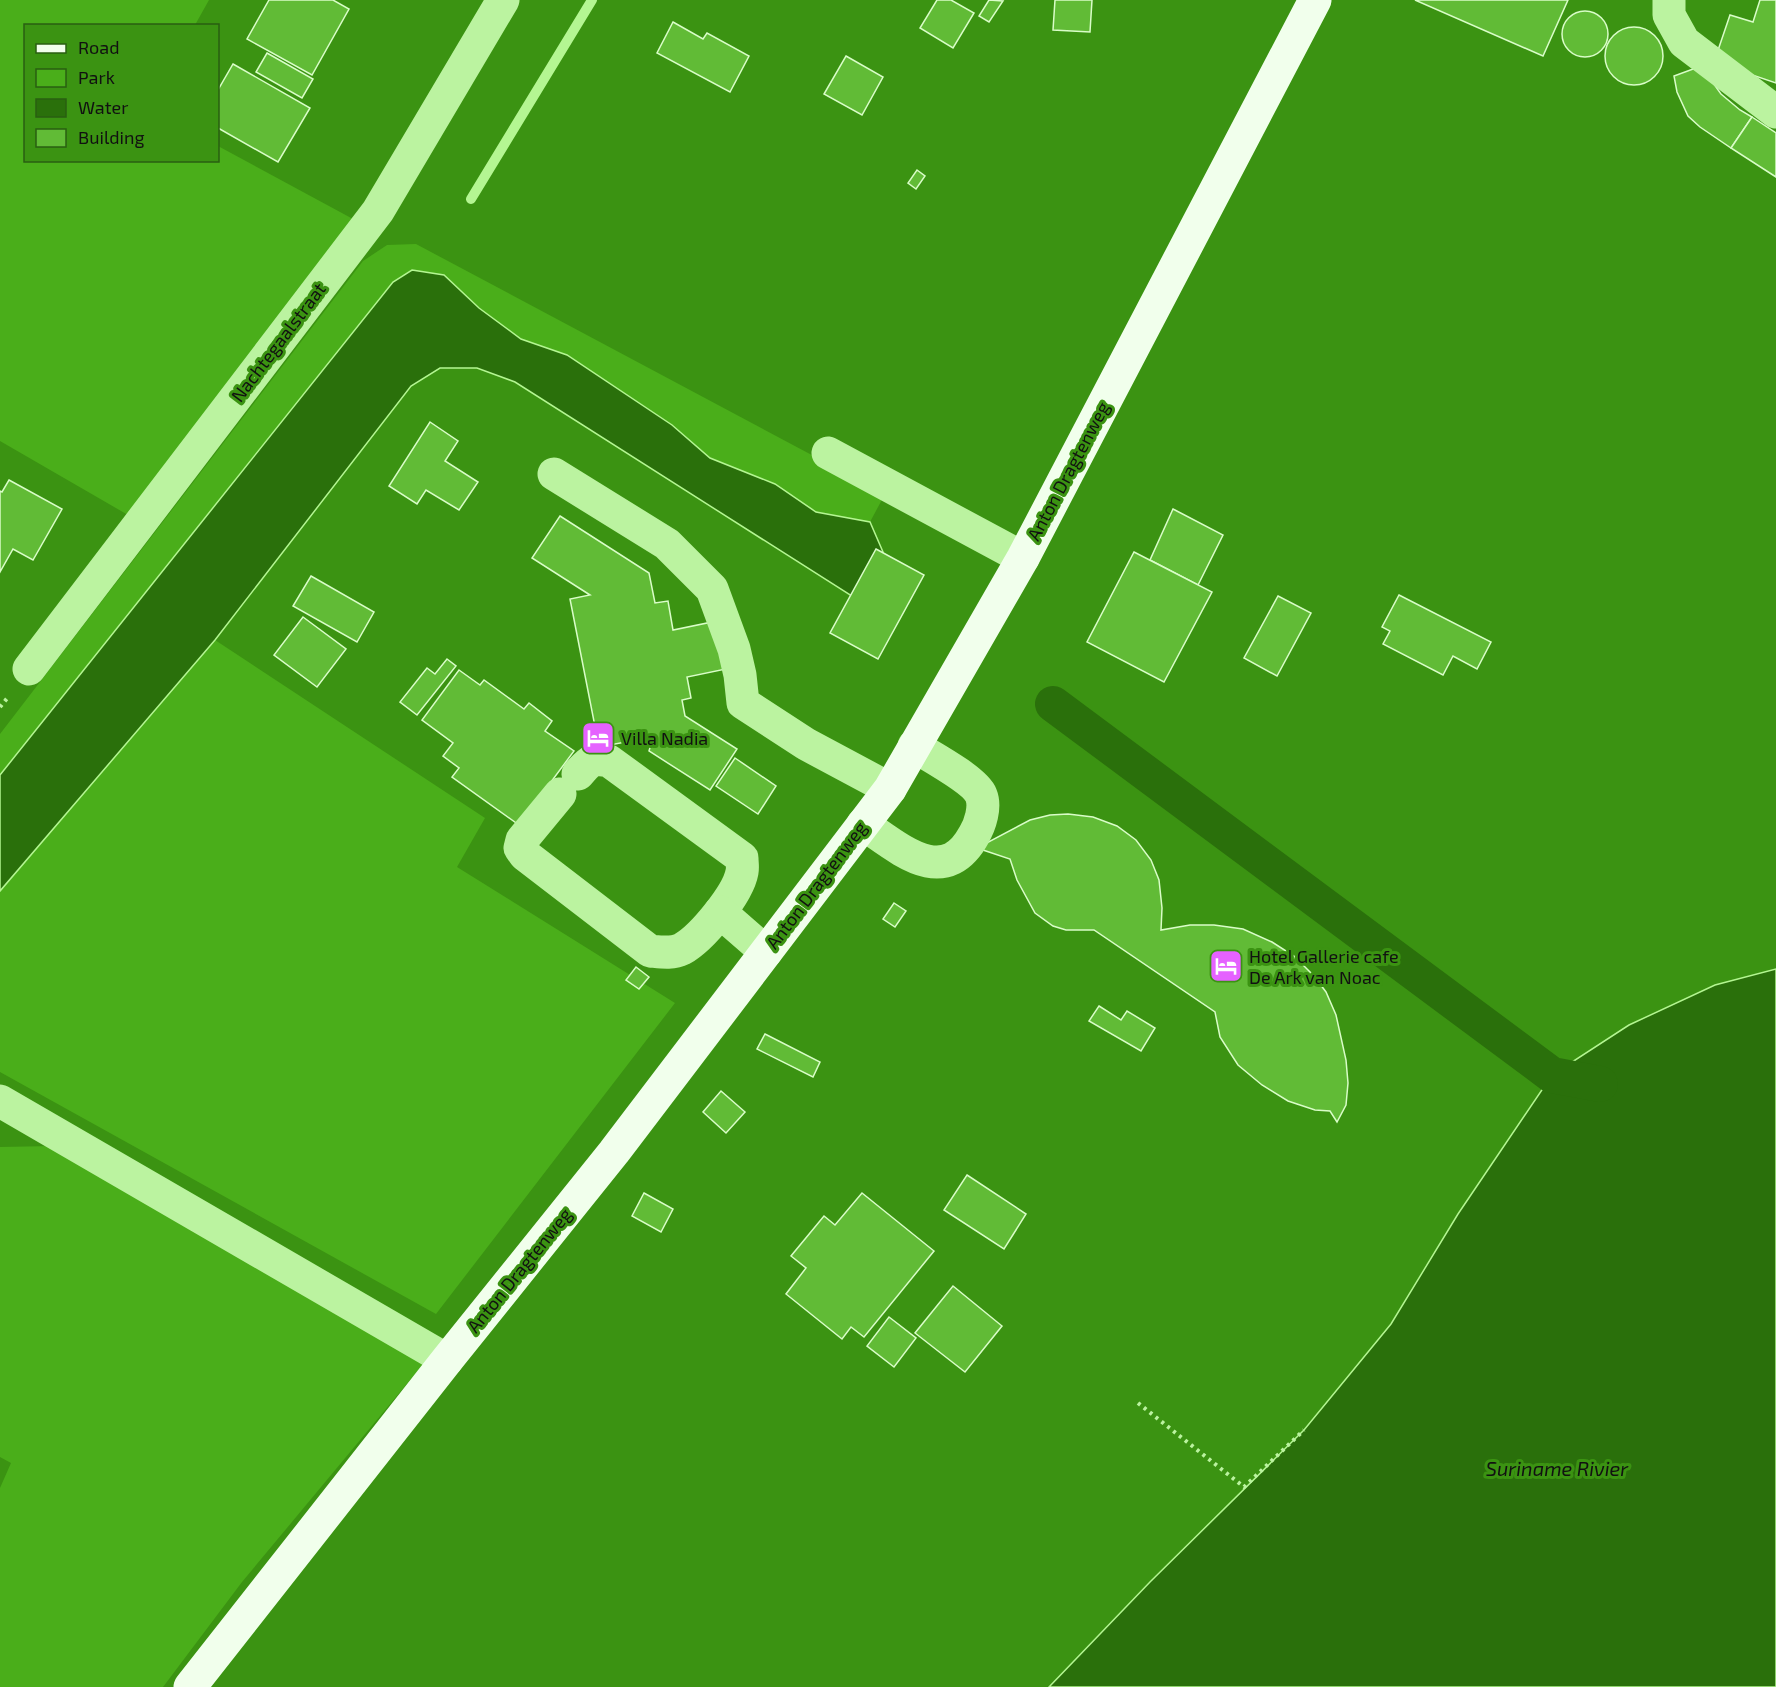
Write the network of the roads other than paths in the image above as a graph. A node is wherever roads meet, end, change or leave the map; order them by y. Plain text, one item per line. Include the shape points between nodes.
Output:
1 (503, 0) edge
2 (1315, 0) edge
3 (1669, 0) edge
4 (1776, 112) edge
5 (828, 453) dead end
6 (554, 474) dead end
7 (1023, 558) junction
8 (29, 669) dead end
9 (914, 746) junction
10 (890, 789) junction
11 (863, 824) junction
12 (720, 912) junction
13 (766, 952) junction
14 (0, 1101) edge
15 (447, 1360) junction
16 (190, 1687) edge

1 - 8 street, Nachtegaalstraat via 378,211
2 - 7 main road, Anton Dragtenweg
3 - 4 street via 1669,15 1684,42
5 - 7 street
6 - 10 street via 667,544 712,589 734,649 743,703 806,744
7 - 9 main road, Anton Dragtenweg
9 - 10 main road, Anton Dragtenweg
9 - 11 street via 970,783 981,795 978,829 968,847 946,862 933,863 903,850
10 - 11 main road, Anton Dragtenweg
11 - 13 main road, Anton Dragtenweg
12 - 12 street via 740,880 742,858 609,761 599,758 590,762 522,840 520,848 525,855 650,951 682,949 707,929
12 - 13 street
13 - 15 main road, Anton Dragtenweg via 614,1152
14 - 15 street
15 - 16 main road, Anton Dragtenweg

